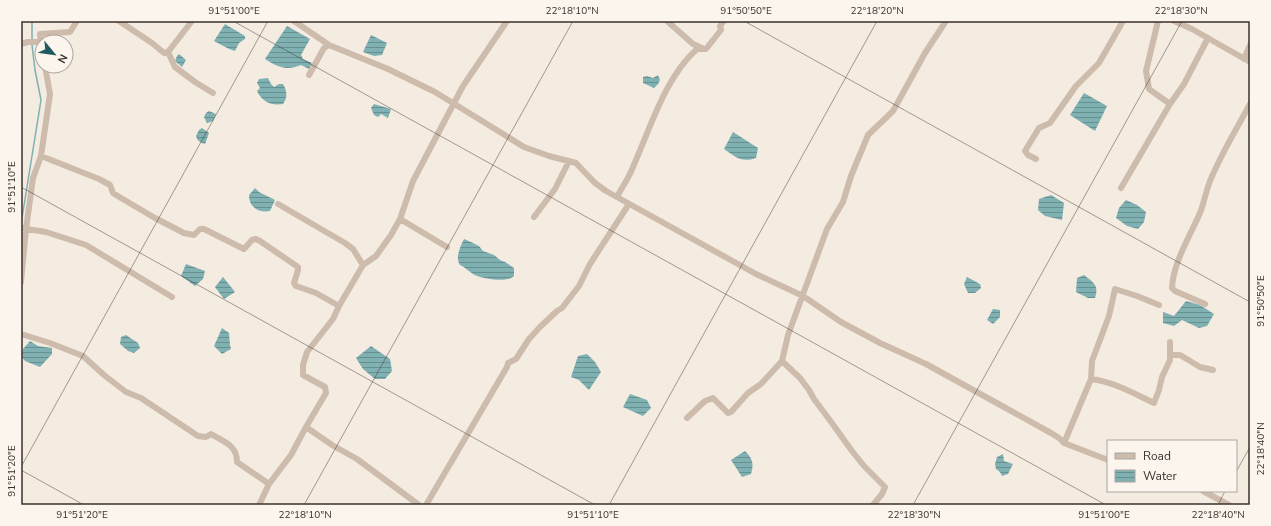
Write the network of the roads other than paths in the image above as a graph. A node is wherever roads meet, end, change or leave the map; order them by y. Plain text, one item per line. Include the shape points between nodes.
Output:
1 (76, 21) edge
2 (119, 21) edge
3 (192, 21) edge
4 (294, 21) edge
5 (506, 21) edge
6 (667, 21) edge
7 (715, 21) edge
8 (946, 21) edge
9 (1123, 21) edge
10 (1158, 21) edge
11 (1174, 21) edge
12 (722, 23) edge
13 (40, 34) edge
14 (1208, 38) junction
15 (34, 42) edge
16 (21, 44) edge
17 (329, 45) junction
18 (1250, 45) edge
19 (706, 49) junction
20 (168, 52) junction
21 (1244, 58) junction
22 (1250, 62) edge
23 (46, 74) edge
24 (309, 75) dead end
25 (213, 93) dead end
26 (455, 104) junction
27 (1170, 104) junction
28 (1250, 104) edge
29 (41, 156) junction
30 (1036, 159) dead end
31 (568, 161) junction
32 (1120, 188) dead end
33 (617, 197) junction
34 (278, 204) dead end
35 (629, 204) junction
36 (534, 217) dead end
37 (400, 218) junction
38 (23, 229) edge
39 (447, 247) dead end
40 (364, 265) junction
41 (21, 282) edge
42 (803, 296) junction
43 (172, 297) dead end
44 (1205, 304) dead end
45 (1159, 305) dead end
46 (338, 306) junction
47 (21, 334) edge
48 (1170, 342) dead end
49 (1170, 355) junction
50 (782, 361) junction
51 (1213, 370) dead end
52 (1092, 379) junction
53 (687, 418) dead end
54 (306, 427) junction
55 (1064, 443) junction
56 (1107, 460) edge
57 (269, 484) junction
58 (1205, 492) edge
59 (259, 505) edge
60 (419, 505) edge
61 (426, 505) edge
62 (873, 505) edge
63 (1229, 505) edge

1 - 13 street via 70,32
2 - 20 street via 164,53
3 - 20 street
4 - 17 street
5 - 26 street via 463,86
6 - 19 street via 693,44
7 - 12 street
8 - 42 street via 893,111 868,135 843,202 827,229
9 - 30 street via 1099,62 1076,86 1050,123 1039,128 1032,139 1025,151
10 - 27 street via 1146,71 1150,89
11 - 14 street
12 - 19 street via 721,30
14 - 21 street
14 - 27 street via 1184,84
15 - 16 street
17 - 24 street via 324,48
17 - 26 street via 388,69
18 - 21 street
19 - 33 street via 697,48 674,77 660,102 633,169
20 - 25 street via 174,67
21 - 22 street
23 - 29 street via 50,94
26 - 31 street via 524,147
26 - 37 street via 413,181
27 - 32 street
28 - 44 street via 1222,153 1172,281 1172,288 1175,291
29 - 38 street via 33,178
29 - 46 street via 99,179 110,185 113,193 184,233 194,235 200,229 204,229 244,249 252,240 260,241 298,267 294,282 296,286 316,293
31 - 33 street via 576,163 595,183
31 - 36 street via 555,189
33 - 35 street
34 - 40 street via 353,248
35 - 42 street via 756,274
35 - 61 street via 590,264 579,286 562,308 540,327 516,359 508,363
37 - 39 street
37 - 40 street via 376,256
38 - 41 street
38 - 43 street via 46,232 86,245
40 - 46 street
42 - 50 street via 788,335
42 - 55 street via 841,322 969,387 1051,433
45 - 52 street via 1114,289 1109,316 1092,361
46 - 54 street via 333,319 307,352 303,365 304,375 325,387 326,393
47 - 57 street via 83,356 126,392 141,398 198,436 206,437 211,434 233,448 237,453 236,462
48 - 49 street
49 - 51 street via 1180,355 1200,367
49 - 52 street via 1154,403 1116,384
50 - 53 street via 731,412 728,413 713,398
50 - 62 street via 810,390 852,451 885,487
52 - 55 street
54 - 57 street via 291,455
54 - 60 street via 357,459
55 - 56 street
57 - 59 street
58 - 63 street

